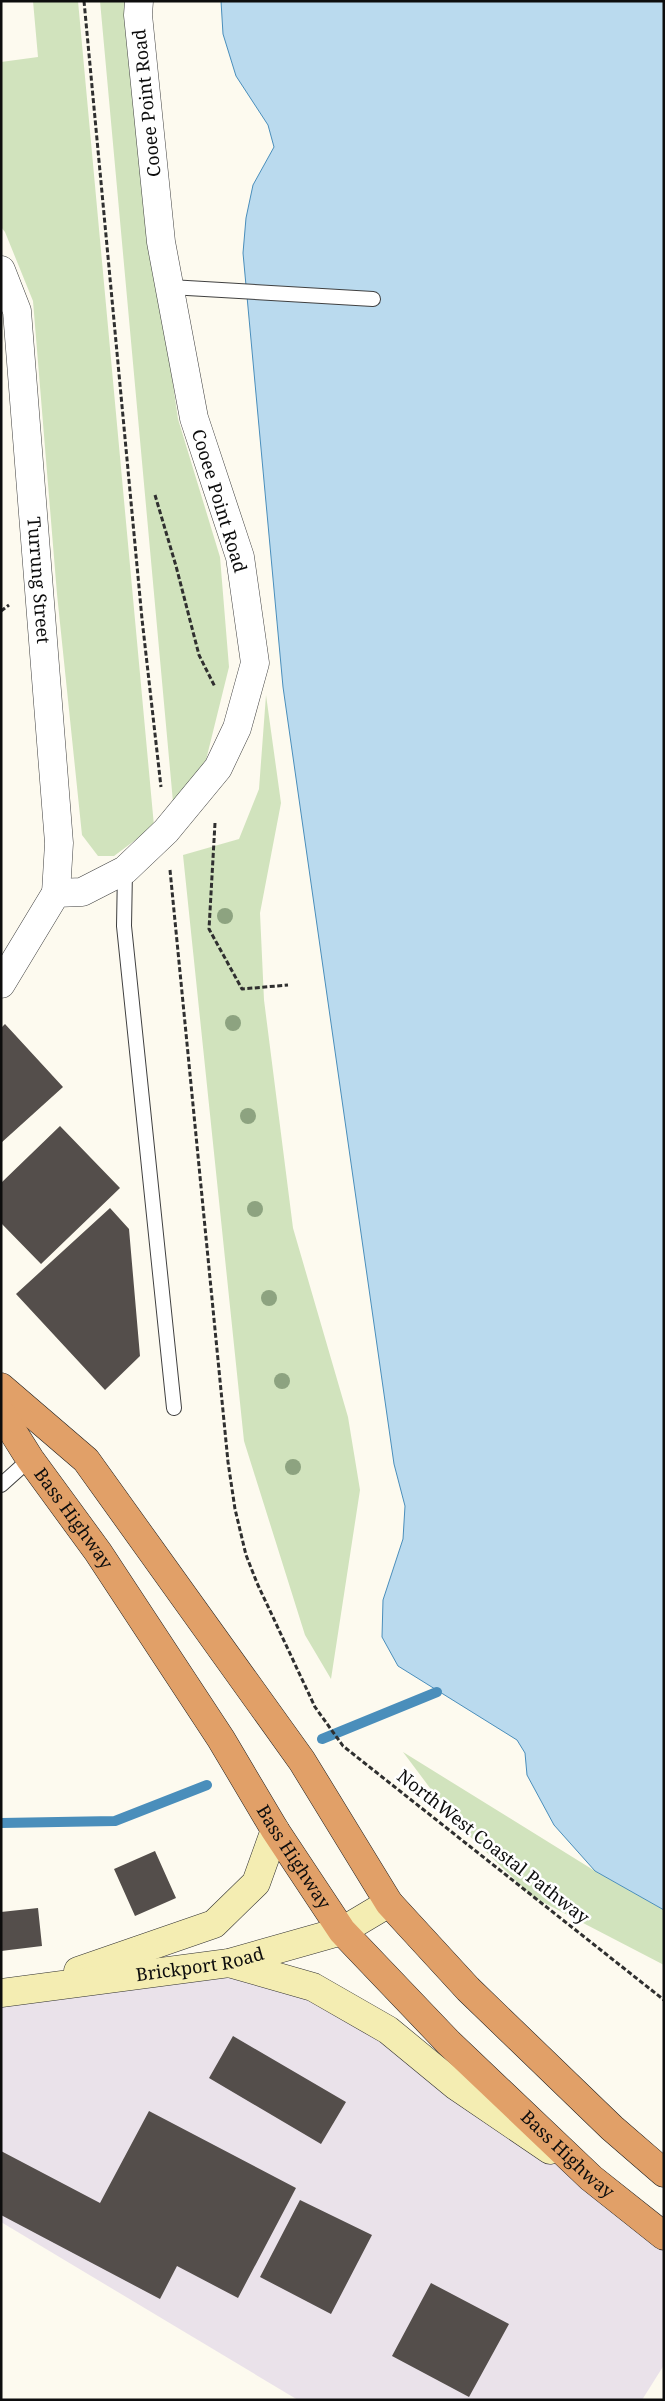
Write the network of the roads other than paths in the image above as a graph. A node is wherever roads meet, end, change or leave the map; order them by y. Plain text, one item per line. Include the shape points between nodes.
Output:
1 (139, 1) edge
2 (1, 270) edge
3 (170, 287) junction
4 (373, 299) dead end
5 (125, 870) junction
6 (56, 893) junction
7 (1, 984) edge
8 (1, 1386) edge
9 (174, 1408) dead end
10 (1, 1413) edge
11 (30, 1459) junction
12 (1, 1485) edge
13 (274, 1830) junction
14 (389, 1903) junction
15 (342, 1931) junction
16 (229, 1963) junction
17 (12, 1991) edge
18 (664, 2173) edge
19 (591, 2178) junction
20 (664, 2236) edge

1 - 3 street, Cooee Point Road via 161,242
2 - 6 street, Turrung Street via 16,311 59,843
3 - 4 lane
3 - 5 street, Cooee Point Road via 194,418 240,557 255,663 237,728 218,768 166,831
5 - 6 street, Cooee Point Road via 82,892
5 - 9 lane via 124,926
6 - 7 street
8 - 14 highway via 86,1460 302,1761
10 - 11 highway, Bass Highway
11 - 12 lane
11 - 13 highway, Bass Highway via 109,1568 221,1739
13 - 15 highway, Bass Highway
13 - 17 street via 256,1883 214,1924
14 - 15 street, Brickport Road
14 - 18 highway via 468,1989 612,2128
15 - 16 street, Brickport Road
15 - 19 highway, Bass Highway via 448,2042
16 - 17 street, Brickport Road
16 - 19 street via 313,1987 388,2030 456,2086
19 - 20 highway, Bass Highway

